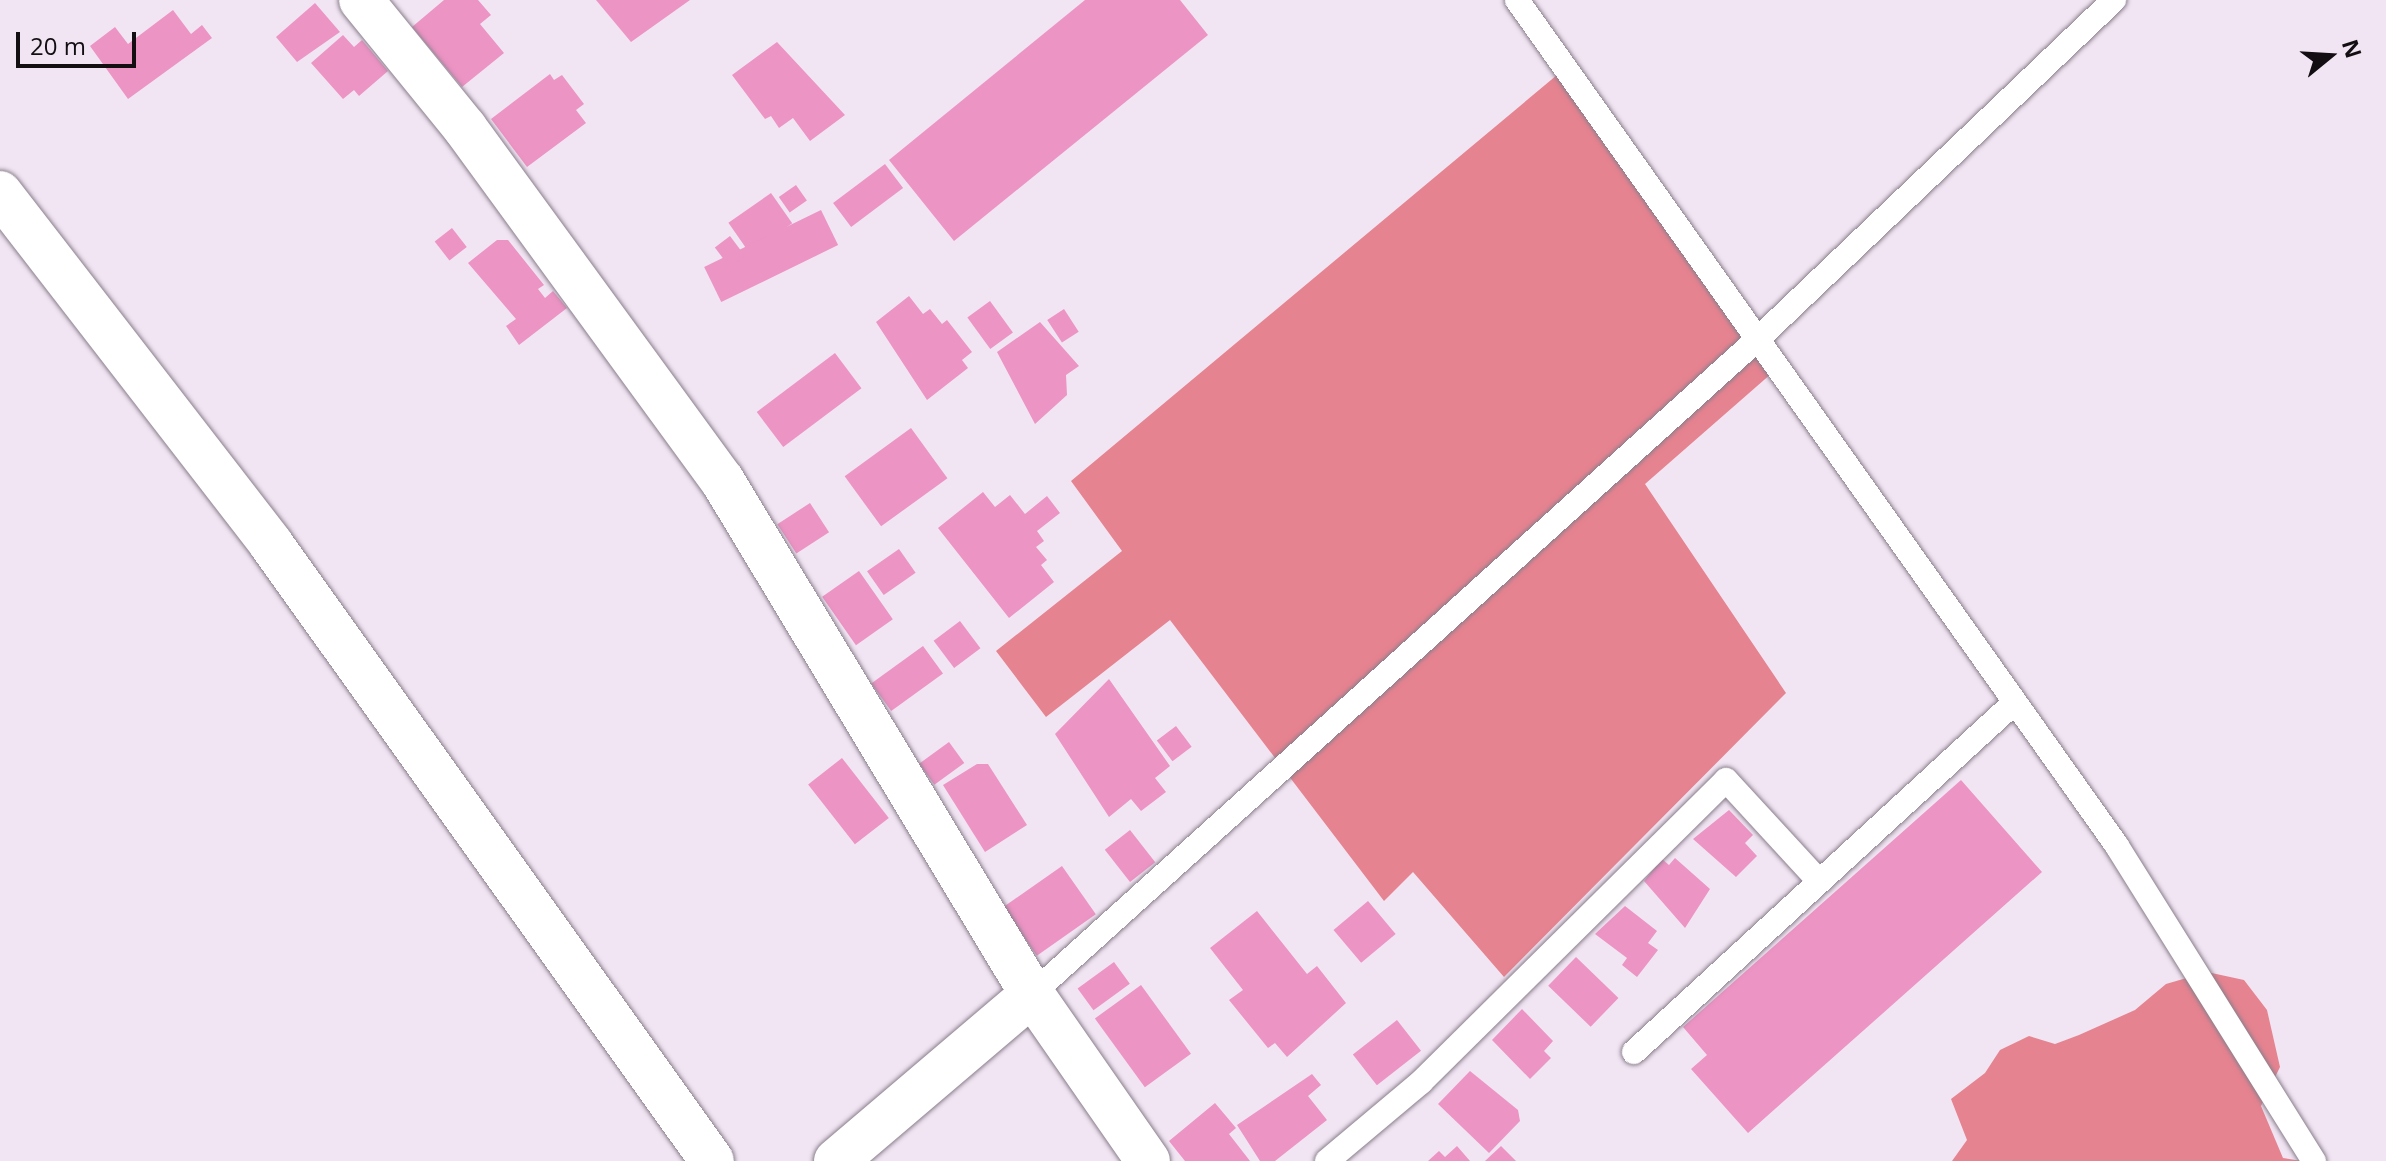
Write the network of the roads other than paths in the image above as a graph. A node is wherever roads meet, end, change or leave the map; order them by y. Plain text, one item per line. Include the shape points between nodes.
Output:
1 (361, 0) edge
2 (1517, 0) edge
3 (2114, 0) edge
4 (0, 193) edge
5 (1760, 337) junction
6 (2014, 703) junction
7 (1818, 880) junction
8 (1032, 994) junction
9 (1634, 1052) dead end
10 (712, 1161) edge
11 (836, 1161) edge
12 (1148, 1161) edge
13 (1327, 1161) edge
14 (2314, 1161) edge

1 - 8 street via 465,128 722,480
2 - 5 lane
3 - 5 lane
4 - 10 street via 271,544
5 - 6 lane
5 - 8 lane
6 - 7 lane
6 - 14 lane via 2117,846
7 - 9 lane
7 - 13 lane via 1726,780 1421,1082
8 - 11 street
8 - 12 street

